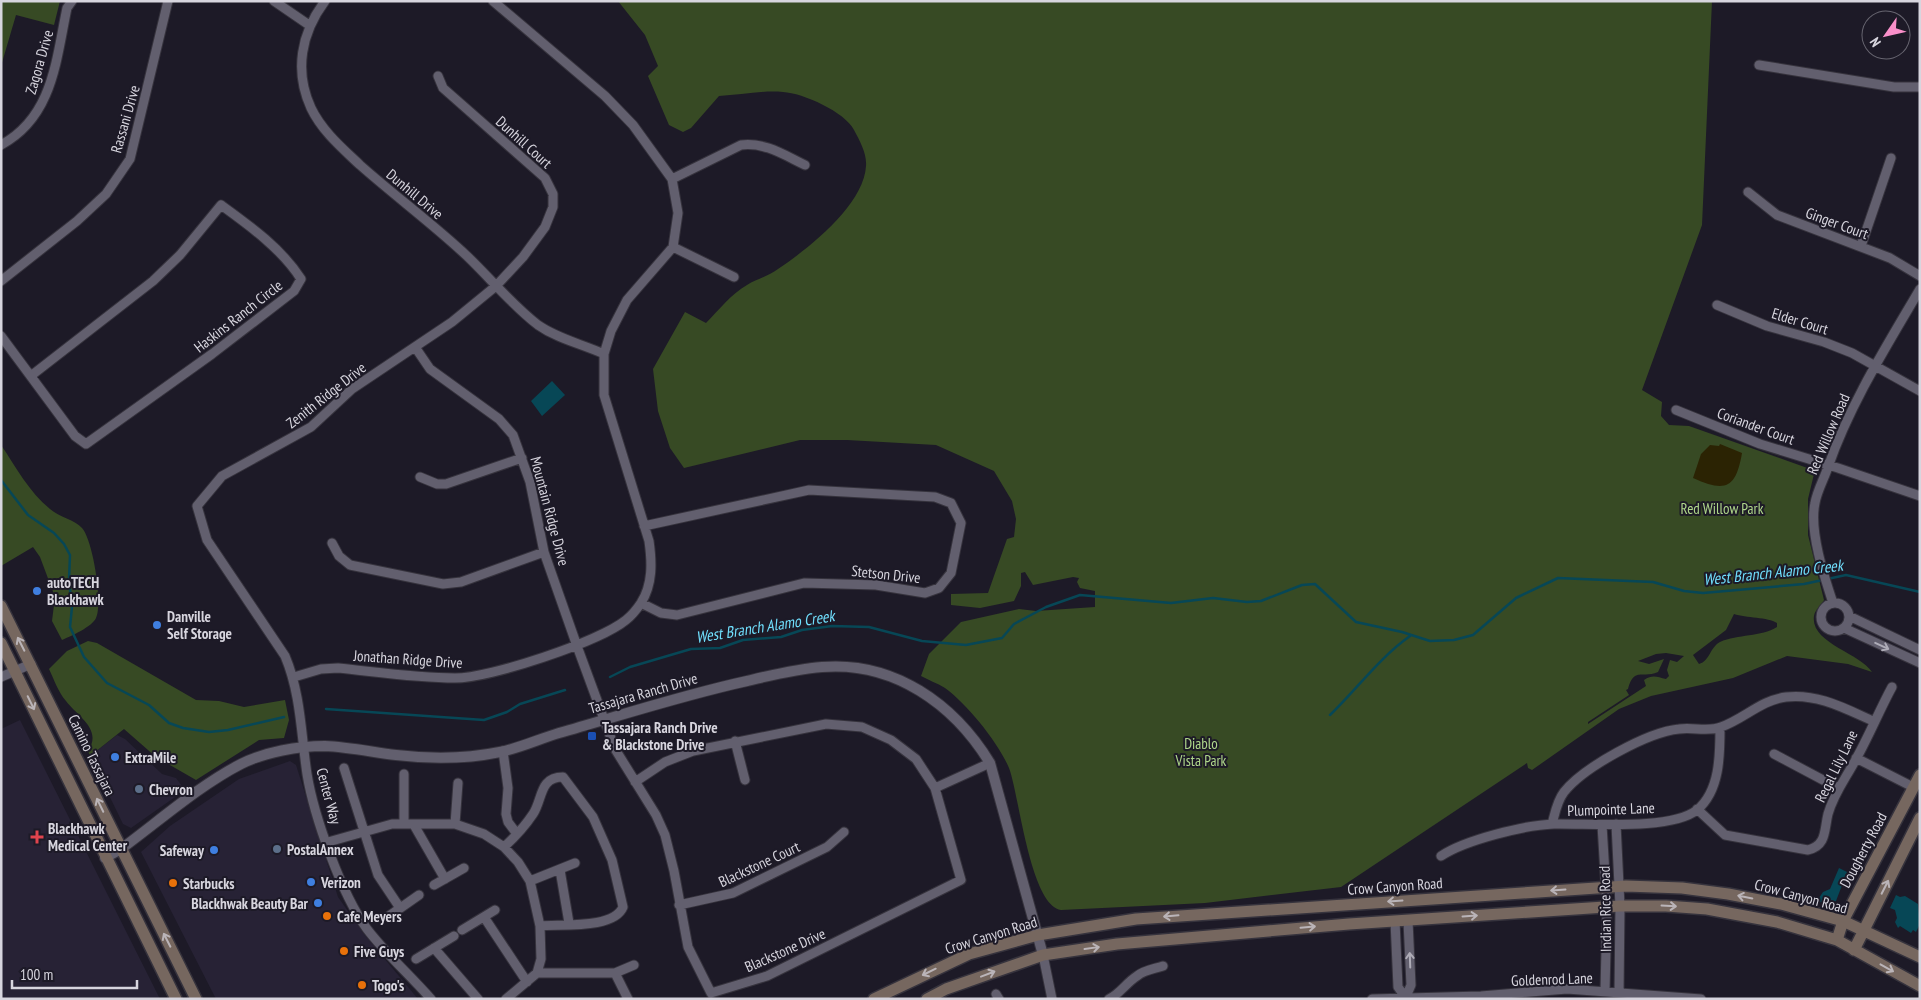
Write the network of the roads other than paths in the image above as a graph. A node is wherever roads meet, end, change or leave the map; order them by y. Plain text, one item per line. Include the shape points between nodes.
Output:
1 (72, 1) edge
2 (168, 1) edge
3 (274, 1) edge
4 (325, 1) edge
5 (493, 1) edge
6 (309, 25) junction
7 (1759, 65) dead end
8 (438, 76) dead end
9 (1920, 87) edge
10 (1, 145) edge
11 (1892, 158) dead end
12 (805, 165) dead end
13 (672, 179) junction
14 (1748, 192) dead end
15 (1861, 246) junction
16 (673, 247) junction
17 (1920, 276) edge
18 (734, 277) dead end
19 (1, 281) edge
20 (496, 286) junction
21 (1920, 289) edge
22 (1717, 304) dead end
23 (1, 336) edge
24 (415, 348) junction
25 (604, 354) junction
26 (1874, 366) junction
27 (32, 376) junction
28 (1920, 390) edge
29 (1676, 410) dead end
30 (522, 458) junction
31 (1828, 465) junction
32 (420, 477) dead end
33 (1920, 496) edge
34 (644, 526) junction
35 (332, 543) dead end
36 (544, 552) junction
37 (1831, 598) junction
38 (641, 603) junction
39 (1, 606) edge
40 (1849, 616) junction
41 (1844, 628) junction
42 (1, 643) edge
43 (577, 646) junction
44 (1920, 650) edge
45 (1920, 663) edge
46 (31, 664) junction
47 (15, 670) junction
48 (1, 677) edge
49 (294, 677) junction
50 (1892, 687) dead end
51 (604, 720) junction
52 (1873, 721) junction
53 (1720, 728) junction
54 (736, 741) junction
55 (304, 747) junction
56 (503, 751) junction
57 (1774, 754) dead end
58 (1856, 758) junction
59 (990, 763) junction
60 (344, 768) dead end
61 (404, 774) dead end
62 (1920, 775) edge
63 (745, 780) dead end
64 (635, 782) junction
65 (458, 784) dead end
66 (1913, 787) junction
67 (935, 788) junction
68 (1838, 788) junction
69 (1697, 810) junction
70 (1920, 818) edge
71 (404, 824) junction
72 (455, 824) junction
73 (1552, 824) junction
74 (1616, 824) junction
75 (414, 825) junction
76 (1602, 825) junction
77 (363, 830) junction
78 (844, 832) dead end
79 (517, 834) junction
80 (328, 842) junction
81 (504, 847) junction
82 (121, 849) junction
83 (1442, 856) dead end
84 (105, 858) junction
85 (575, 863) dead end
86 (464, 868) dead end
87 (560, 870) junction
88 (446, 879) junction
89 (530, 881) junction
90 (434, 886) dead end
91 (1606, 887) junction
92 (1619, 887) junction
93 (420, 895) dead end
94 (678, 905) junction
95 (1620, 906) junction
96 (1607, 907) junction
97 (400, 908) junction
98 (495, 910) dead end
99 (389, 916) dead end
100 (484, 917) junction
101 (1408, 920) junction
102 (1395, 921) junction
103 (1843, 921) junction
104 (570, 923) junction
105 (540, 926) junction
106 (462, 930) dead end
107 (1863, 930) junction
108 (1038, 935) junction
109 (454, 936) dead end
110 (1837, 940) junction
111 (434, 948) junction
112 (1854, 950) junction
113 (1043, 955) junction
114 (1920, 957) edge
115 (416, 959) dead end
116 (634, 965) dead end
117 (1163, 966) dead end
118 (537, 973) junction
119 (615, 973) junction
120 (527, 982) junction
121 (1920, 986) edge
122 (1605, 992) junction
123 (1619, 992) junction
124 (511, 997) edge
125 (1404, 998) edge
126 (176, 999) edge
127 (196, 999) edge
128 (431, 999) edge
129 (478, 999) edge
130 (628, 999) edge
131 (874, 999) edge
132 (927, 999) edge
133 (1052, 999) edge
134 (1109, 999) edge
135 (1372, 999) edge
136 (1701, 999) edge

1 - 10 street, Zagora Drive via 67,8 49,89 34,118 16,137
2 - 19 street, Rassani Drive via 130,159 106,194
3 - 6 street
4 - 6 street, Dunhill Drive
5 - 13 street via 605,96 633,125
6 - 20 street, Dunhill Drive via 302,64 304,89 326,131 375,178 467,256
7 - 9 street via 1894,87
8 - 20 street, Dunhill Court via 443,88 545,178 553,194 553,207 545,227
11 - 15 street
12 - 13 street via 753,143 741,145
13 - 16 street via 678,214
14 - 15 street, Ginger Court via 1777,215
15 - 17 street, Ginger Court
16 - 18 street
16 - 25 street via 626,300
20 - 24 street, Zenith Ridge Drive
20 - 25 street, Dunhill Drive via 544,328
21 - 26 street, Red Willow Road
22 - 26 street, Elder Court via 1767,326 1852,353
23 - 27 street
24 - 30 street, Mountain Ridge Drive via 430,369 499,419 513,435
24 - 49 street, Zenith Ridge Drive via 352,390 311,427 222,476 198,506 207,540 285,656
25 - 34 street via 604,395
26 - 28 street, Elder Court
26 - 31 street, Red Willow Road
27 - 27 street, Haskins Ranch Circle via 75,436 86,444 212,354 294,291 301,279 292,265 261,236 221,205 180,256 153,281
29 - 31 street, Coriander Court via 1760,444
30 - 32 street via 446,484
30 - 36 street, Mountain Ridge Drive
31 - 33 street, Coriander Court
31 - 37 street, Red Willow Road via 1814,503 1814,522
34 - 38 street via 652,562
34 - 38 street, Stetson Drive via 809,490 935,497 951,503 961,523 951,573 939,588 925,593 876,585 820,583 804,584 677,615 661,613
35 - 36 street via 338,556 350,565 442,584 461,582
36 - 43 street, Mountain Ridge Drive
37 - 40 street via 1844,606
37 - 41 street via 1821,612 1822,624 1832,632
38 - 43 street via 626,621
46 -> 39 main road, Camino Tassajara
40 - 41 street
40 - 44 street
41 -> 45 street
42 - 47 main road
43 - 49 street, Jonathan Ridge Drive via 482,675 456,678 338,668
43 - 51 street, Mountain Ridge Drive
46 - 47 street
82 -> 46 main road, Camino Tassajara
47 - 48 street
47 -> 84 main road
49 - 55 street, Zenith Ridge Drive
50 - 52 street, Regal Lily Lane
51 - 56 street, Tassajara Ranch Drive
51 - 59 street, Tassajara Ranch Drive via 660,702 790,672 852,667 880,673 916,687 962,724
51 - 64 street, Blackstone Drive via 615,750
52 - 53 street via 1834,703 1812,697 1786,697 1753,708
52 - 58 street, Regal Lily Lane
53 - 69 street via 1716,776 1710,793
53 - 73 street via 1679,729 1620,750 1564,792
54 - 63 street
54 - 64 street, Blackstone Drive via 693,751 666,762
54 - 67 street, Blackstone Drive via 826,724 862,727 891,740 916,759
55 - 56 street, Tassajara Ranch Drive via 326,746 431,757 466,757
55 - 80 street, Center Way via 308,777
55 - 82 street, Tassajara Ranch Drive via 242,763
56 - 79 street via 508,788 506,814
57 - 68 street
58 - 66 street
58 - 68 street, Regal Lily Lane
59 - 67 street
59 - 108 street, Tassajara Ranch Drive
60 - 77 street
61 - 71 street
62 - 66 main road, Dougherty Road
64 - 94 street, Blackstone Drive via 665,835
65 - 72 street
66 - 103 main road, Dougherty Road
67 - 94 street, Blackstone Drive via 961,880 766,976 711,994 688,947
68 - 69 street, Regal Lily Lane via 1822,842 1808,850 1725,835
69 - 74 street, Plumpointe Lane via 1665,821
107 -> 70 main road
71 - 75 street
71 - 77 street
72 - 75 street
72 - 81 street via 484,834
73 - 76 street, Plumpointe Lane
73 - 83 street, Plumpointe Lane via 1456,846
74 - 76 street, Plumpointe Lane
74 - 92 street, Indian Rice Road
75 - 88 street
76 - 91 street, Indian Rice Road
77 - 80 street
77 - 97 street via 378,875
78 - 94 street, Blackstone Court via 827,847 733,893
79 - 81 street
79 - 104 street via 535,812 546,782 556,777 563,777 593,816 612,860 623,907 620,914 611,920
80 - 128 street, Center Way via 354,909 385,951
81 - 89 street
82 - 84 street, Tassajara Ranch Drive
127 -> 82 main road, Camino Tassajara
84 - 126 main road
85 - 87 street
86 - 88 street
87 - 89 street
87 - 104 street
88 - 90 street
89 - 105 street
91 - 92 main road, Crow Canyon Road
91 - 96 street, Indian Rice Road
91 -> 108 main road, Crow Canyon Road via 1136,919
92 - 95 street, Indian Rice Road
103 -> 92 main road, Crow Canyon Road via 1728,894 1682,888
93 - 97 street
95 - 96 main road, Crow Canyon Road
95 -> 110 main road, Crow Canyon Road via 1732,912
95 - 123 street, Indian Rice Road
101 -> 96 main road, Crow Canyon Road
96 - 122 street, Indian Rice Road
97 - 99 street
98 - 100 street
100 - 106 street
100 - 120 street
101 - 102 main road, Crow Canyon Road
125 -> 101 street via 1411,985
113 -> 102 main road, Crow Canyon Road via 1145,941
102 - 125 street via 1398,987
103 - 107 main road, Crow Canyon Road
103 - 110 main road, Dougherty Road
104 - 105 street
105 - 118 street via 541,952
107 - 112 main road
107 - 114 main road, Crow Canyon Road
108 - 113 street, Tassajara Ranch Drive
108 -> 131 main road, Crow Canyon Road via 969,954
109 - 111 street
110 - 112 main road, Crow Canyon Road
111 - 115 street
111 - 129 street
112 -> 121 main road, Crow Canyon Road
132 -> 113 main road, Crow Canyon Road via 946,989
113 - 133 street
116 - 119 street
117 - 134 street via 1140,974 1121,993
118 - 119 street
118 - 120 street
119 - 130 street
120 - 124 street
122 - 123 street, Goldenrod Lane
122 - 125 street, Goldenrod Lane via 1567,989
123 - 136 street, Goldenrod Lane
125 - 135 street, Goldenrod Lane

